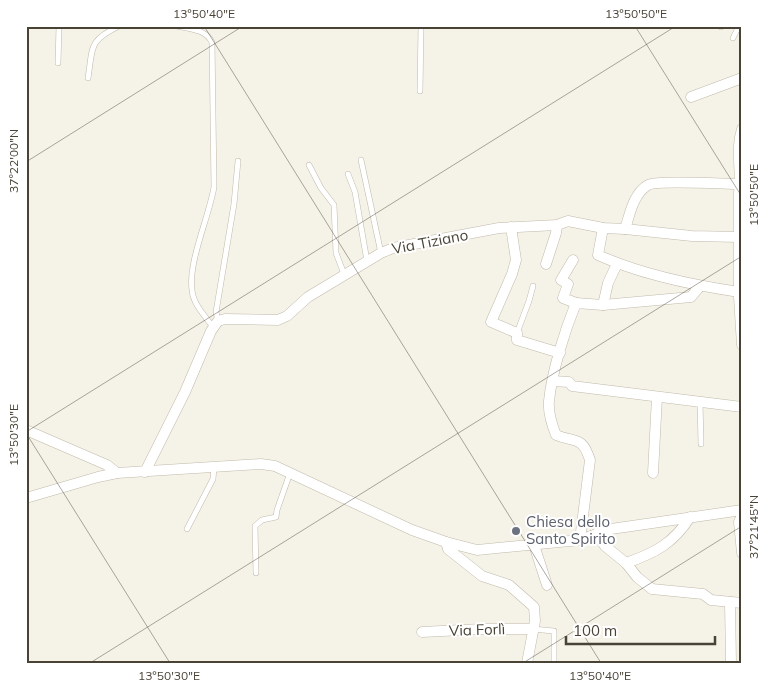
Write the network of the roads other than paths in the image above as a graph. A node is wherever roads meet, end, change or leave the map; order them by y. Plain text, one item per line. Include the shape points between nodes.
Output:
1 (59, 26) edge
2 (120, 26) edge
3 (177, 26) edge
4 (421, 26) edge
5 (740, 26) edge
6 (733, 38) dead end
7 (58, 63) dead end
8 (88, 78) dead end
9 (742, 78) edge
10 (420, 90) dead end
11 (691, 97) dead end
12 (742, 129) edge
13 (361, 160) dead end
14 (238, 161) dead end
15 (309, 165) dead end
16 (348, 174) dead end
17 (740, 190) edge
18 (741, 220) edge
19 (557, 225) junction
20 (511, 228) junction
21 (603, 228) junction
22 (625, 229) junction
23 (739, 237) junction
24 (381, 253) junction
25 (368, 260) junction
26 (573, 260) dead end
27 (546, 264) dead end
28 (616, 264) junction
29 (344, 274) junction
30 (533, 286) dead end
31 (700, 286) junction
32 (740, 295) edge
33 (576, 303) junction
34 (603, 305) junction
35 (216, 324) junction
36 (517, 332) junction
37 (742, 345) edge
38 (560, 353) junction
39 (553, 381) junction
40 (657, 397) junction
41 (700, 402) junction
42 (742, 407) edge
43 (26, 430) edge
44 (701, 444) dead end
45 (214, 467) junction
46 (145, 472) junction
47 (117, 473) junction
48 (290, 473) junction
49 (653, 473) dead end
50 (26, 498) edge
51 (742, 510) edge
52 (742, 515) edge
53 (690, 517) junction
54 (186, 529) dead end
55 (596, 534) junction
56 (580, 540) junction
57 (446, 542) junction
58 (534, 545) junction
59 (742, 554) edge
60 (626, 562) junction
61 (256, 574) dead end
62 (547, 585) dead end
63 (730, 602) junction
64 (742, 603) edge
65 (532, 629) junction
66 (422, 632) dead end
67 (527, 663) edge
68 (554, 663) edge
69 (731, 663) edge

1 - 7 lane
2 - 8 lane via 98,39 93,46
3 - 35 lane via 200,31 212,42 214,186 192,269 192,291 200,310
4 - 10 lane
5 - 6 lane
9 - 11 street
12 - 17 street via 738,141
13 - 24 lane
14 - 35 lane
15 - 29 lane via 334,205 336,253
16 - 25 lane via 355,192
17 - 18 street
17 - 22 street via 684,183 649,184 634,201
18 - 23 street
19 - 20 street, Via Tiziano
19 - 21 street, Via Tiziano via 568,221
19 - 27 street
20 - 24 street, Via Tiziano via 403,246
20 - 36 street via 516,260 492,322
21 - 22 street, Via Tiziano
21 - 28 street via 598,255
22 - 23 street, Via Tiziano
23 - 32 street
24 - 25 street, Via Tiziano
25 - 29 street, Via Tiziano
26 - 33 street via 561,280 568,284 563,298
28 - 31 street
28 - 34 street
29 - 35 street, Via Tiziano via 278,320 225,319
30 - 36 lane
31 - 32 street
31 - 34 street via 690,297
32 - 37 street
33 - 34 street
33 - 38 street
35 - 46 street
36 - 38 street via 518,340
38 - 39 street
39 - 40 street
39 - 56 street via 549,402 556,435 582,443 590,460
40 - 41 street
40 - 49 street
41 - 42 street
41 - 44 lane
43 - 47 street via 107,465
45 - 46 street
45 - 48 street via 261,464
45 - 54 lane via 214,479
46 - 47 street
47 - 50 street
48 - 57 street via 412,530
48 - 61 lane via 276,517 262,520 254,526
51 - 53 street
52 - 59 street via 739,522
53 - 55 street
53 - 60 street via 673,539 644,556
55 - 56 street
55 - 60 street via 605,546
56 - 58 street
57 - 58 street via 477,550
57 - 65 street via 448,549 465,564 482,576 509,585 534,607
58 - 62 street
60 - 63 street via 652,589 703,594 711,600
63 - 64 street
63 - 69 street
65 - 66 street, Via Forlì
65 - 67 street
65 - 68 lane via 554,631

